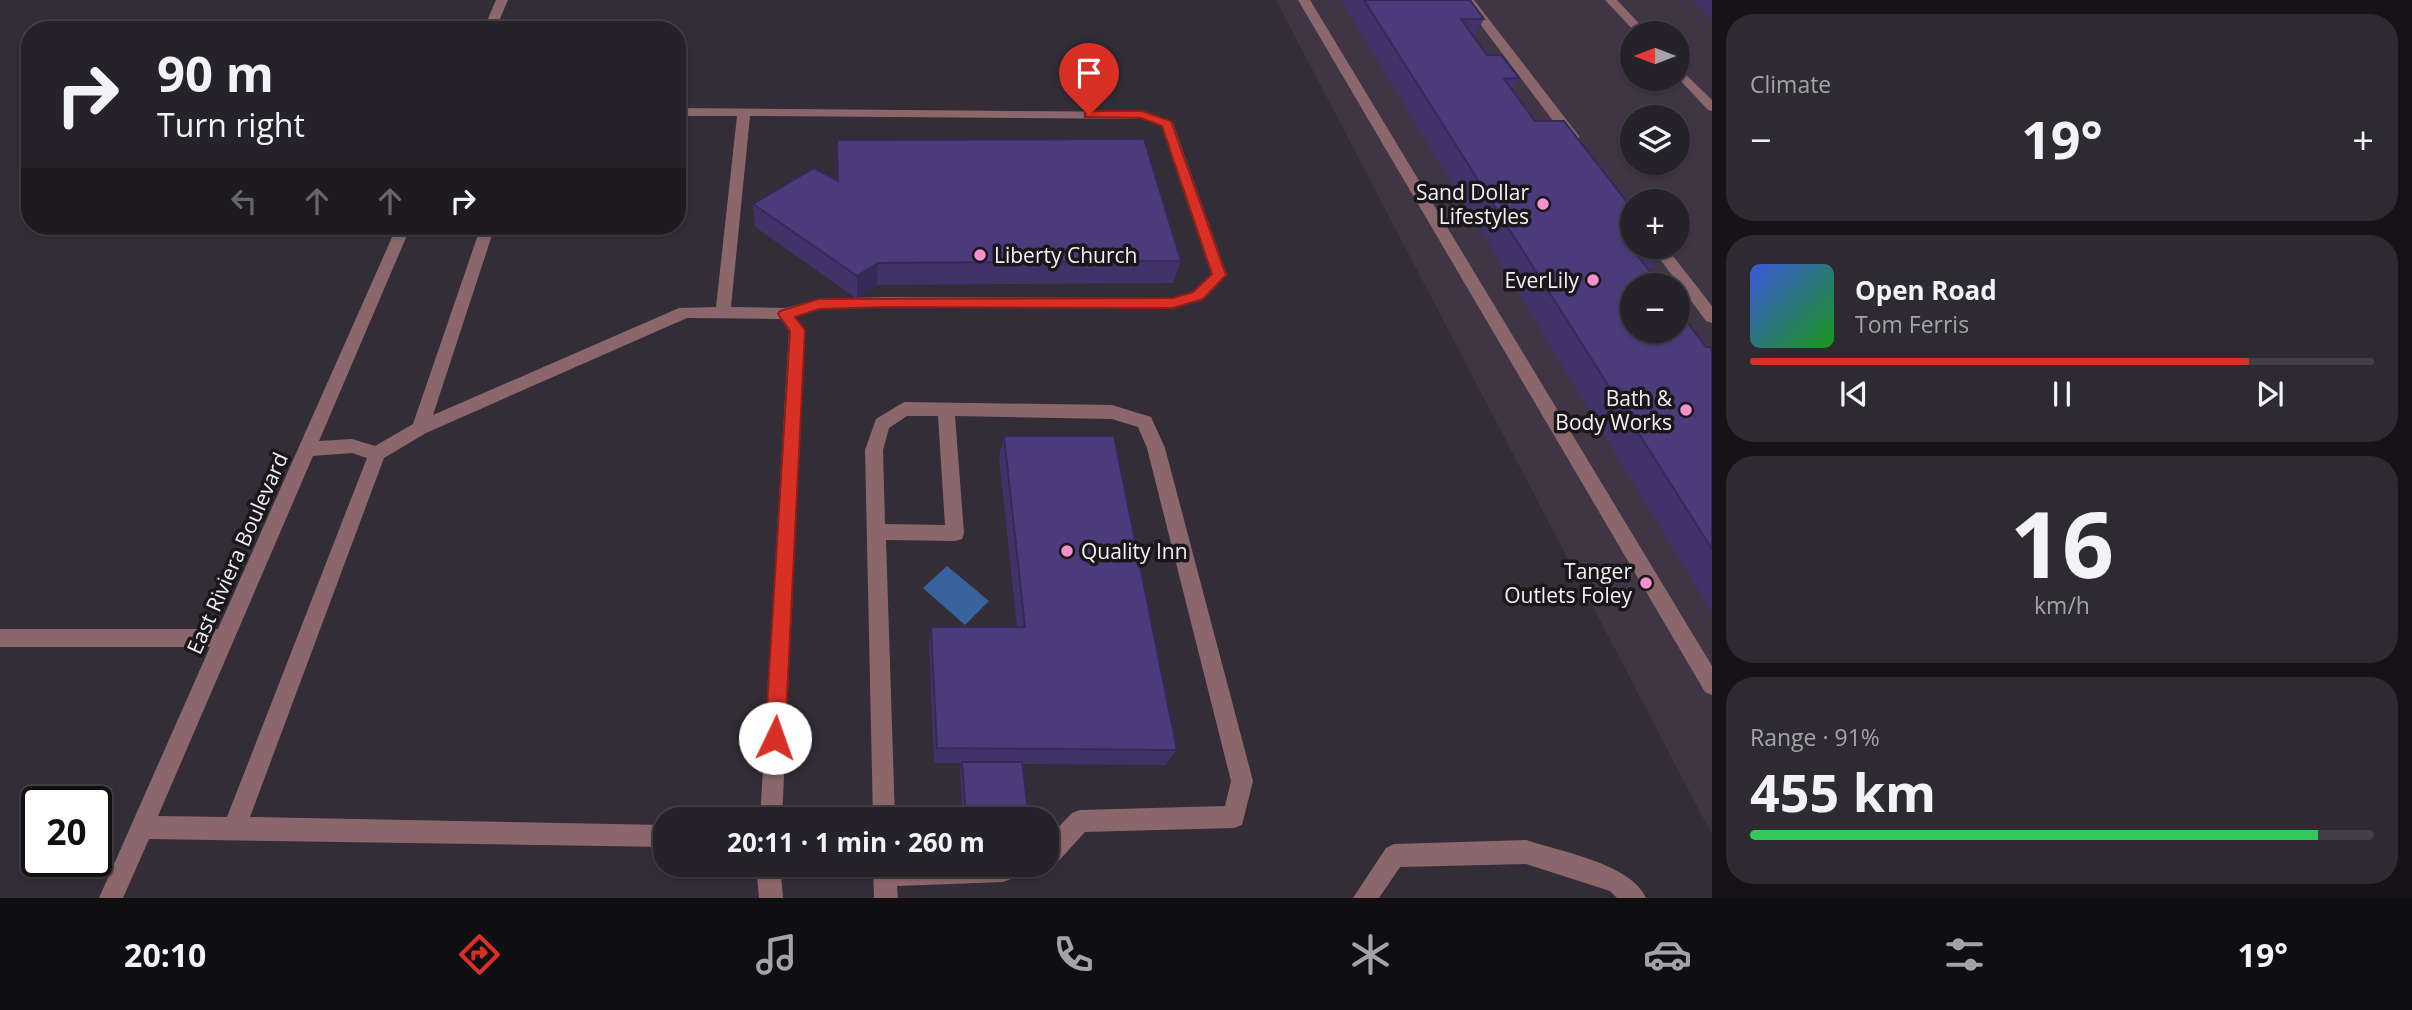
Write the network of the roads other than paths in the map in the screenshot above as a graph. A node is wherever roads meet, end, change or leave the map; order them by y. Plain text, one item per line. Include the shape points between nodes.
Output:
1 (502, 0) edge
2 (1304, 0) edge
3 (1468, 0) edge
4 (1611, 0) edge
5 (493, 21) edge
6 (1631, 21) edge
7 (1690, 84) edge
8 (1712, 107) edge
9 (686, 112) edge
10 (744, 112) junction
11 (1580, 147) edge
12 (400, 235) edge
13 (485, 235) edge
14 (1667, 259) edge
15 (723, 313) junction
16 (785, 314) junction
17 (1712, 317) edge
18 (946, 410) junction
19 (420, 428) junction
20 (307, 449) junction
21 (377, 454) junction
22 (876, 532) junction
23 (0, 638) edge
24 (225, 638) junction
25 (1712, 685) edge
26 (772, 807) edge
27 (884, 807) edge
28 (142, 827) junction
29 (234, 829) junction
30 (653, 836) edge
31 (1059, 844) edge
32 (769, 877) edge
33 (911, 877) edge
34 (885, 879) edge
35 (111, 898) edge
36 (771, 898) edge
37 (1365, 898) edge
38 (1634, 898) edge

1 - 5 street
2 - 25 street
3 - 11 street
4 - 6 street
7 - 8 street
9 - 10 street
10 - 15 street
10 - 16 street via 1142,115 1154,119 1167,124 1219,275 1198,296 1173,303 871,302 819,304
12 - 20 street, East Riviera Boulevard
13 - 19 street
14 - 17 street
15 - 16 street
15 - 19 street via 685,312
16 - 26 street via 797,330
18 - 22 street via 904,409 882,424 874,450
18 - 22 street via 955,533
18 - 31 street via 1112,412 1144,422 1156,448 1242,781 1234,817 1080,821
19 - 21 street
20 - 21 street via 352,446
20 - 24 street, East Riviera Boulevard
21 - 29 street
22 - 27 street
23 - 24 street
24 - 28 street, East Riviera Boulevard
28 - 29 street
28 - 35 street, East Riviera Boulevard
29 - 30 street
32 - 36 street
33 - 34 street
37 - 38 street via 1394,856 1526,852 1617,883

